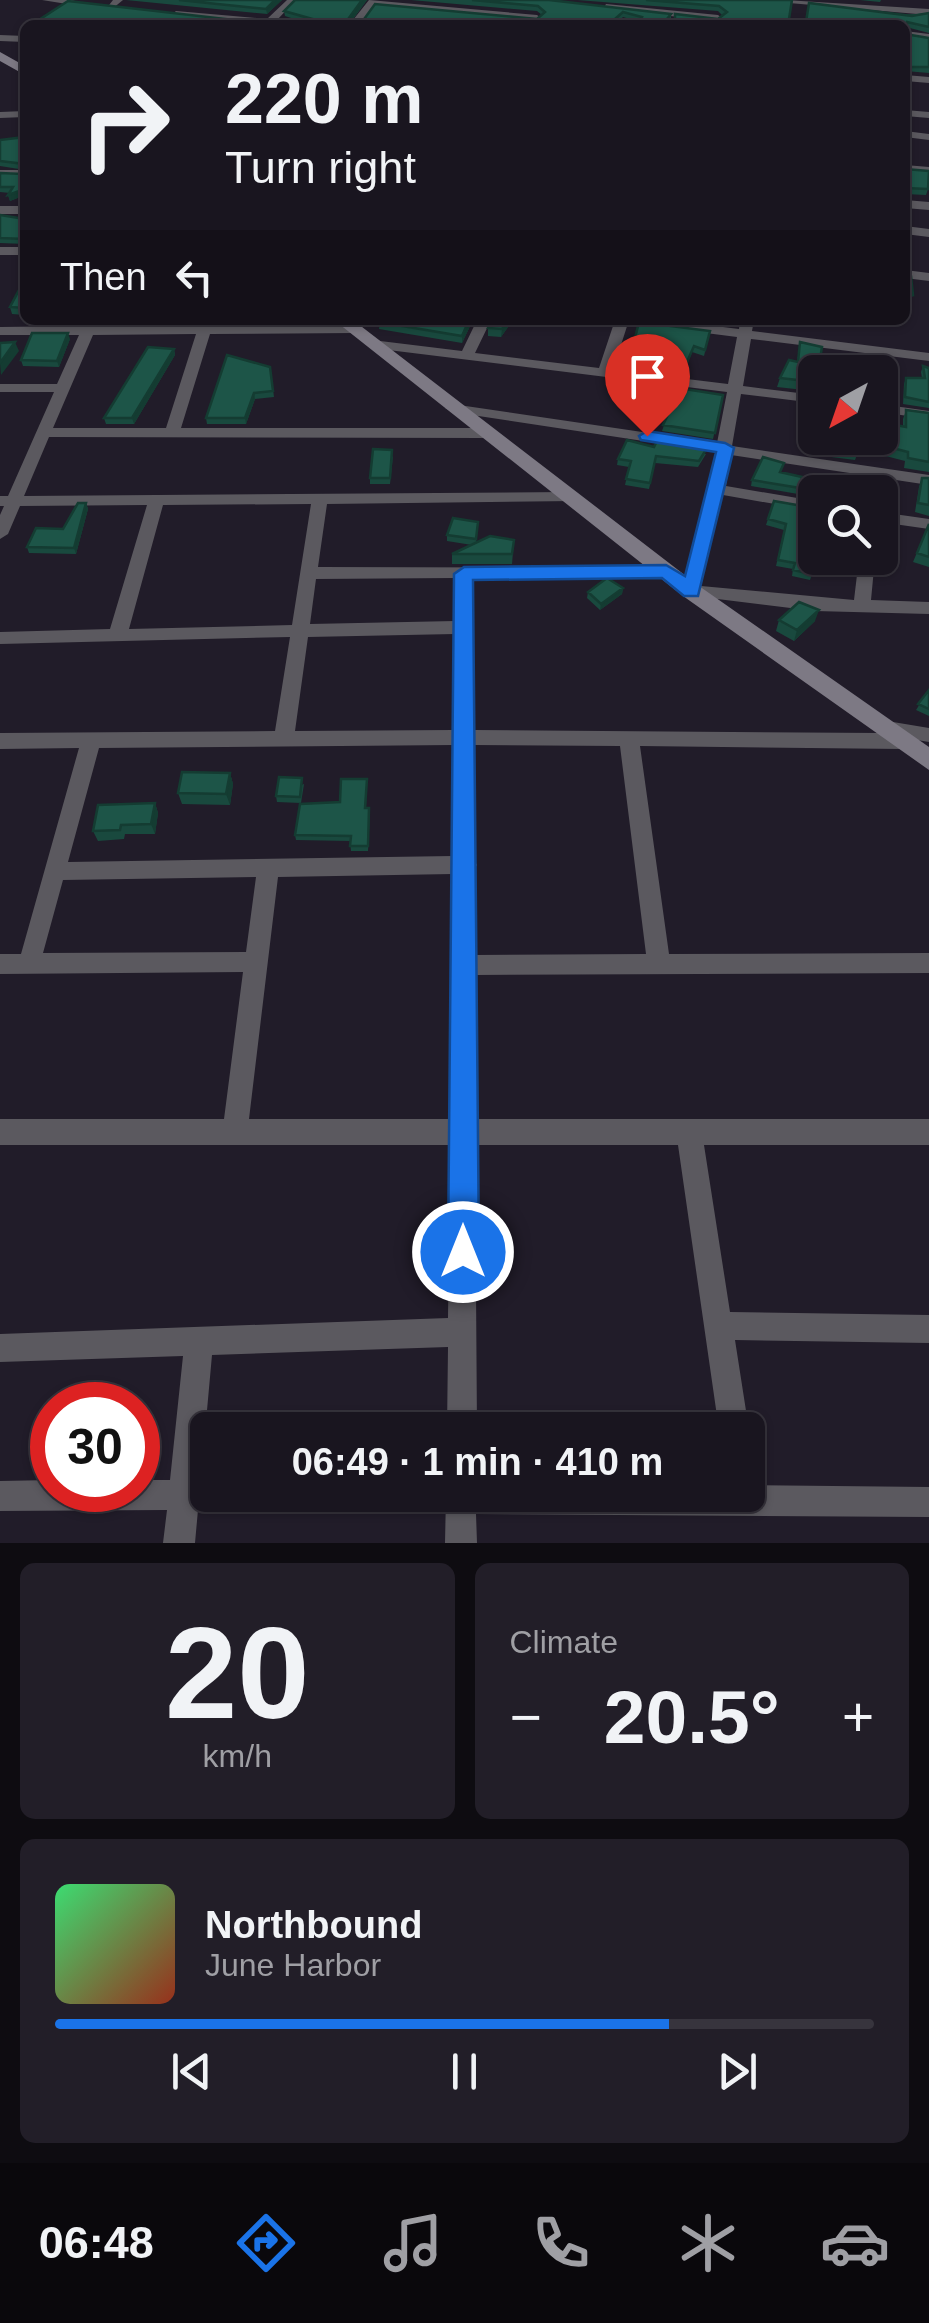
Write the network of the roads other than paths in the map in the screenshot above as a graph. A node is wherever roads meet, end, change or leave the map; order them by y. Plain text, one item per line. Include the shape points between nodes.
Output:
1 (46, 0) edge
2 (292, 0) edge
3 (466, 0) edge
4 (789, 0) edge
5 (801, 0) edge
6 (373, 2) edge
7 (889, 4) edge
8 (596, 6) edge
9 (114, 8) edge
10 (628, 9) junction
11 (458, 10) junction
12 (929, 12) edge
13 (165, 13) edge
14 (799, 13) dead end
15 (199, 16) junction
16 (194, 20) edge
17 (234, 20) edge
18 (272, 20) edge
19 (528, 20) edge
20 (624, 20) edge
21 (710, 20) edge
22 (5, 252) edge
23 (0, 270) edge
24 (90, 325) edge
25 (255, 325) edge
26 (354, 325) edge
27 (482, 325) edge
28 (620, 325) edge
29 (714, 325) edge
30 (206, 326) edge
31 (746, 327) edge
32 (0, 330) edge
33 (372, 344) junction
34 (468, 354) junction
35 (929, 357) edge
36 (605, 372) junction
37 (0, 388) edge
38 (61, 388) junction
39 (736, 388) junction
40 (798, 397) edge
41 (452, 408) junction
42 (898, 410) edge
43 (929, 414) edge
44 (43, 432) junction
45 (172, 432) junction
46 (485, 433) junction
47 (725, 448) junction
48 (929, 480) edge
49 (717, 489) junction
50 (568, 497) junction
51 (7, 501) edge
52 (156, 501) junction
53 (319, 501) junction
54 (798, 503) edge
55 (898, 519) edge
56 (929, 524) edge
57 (0, 534) edge
58 (666, 572) junction
59 (308, 574) junction
60 (464, 574) junction
61 (865, 575) edge
62 (691, 591) junction
63 (862, 606) junction
64 (929, 608) edge
65 (464, 627) junction
66 (300, 628) junction
67 (118, 634) junction
68 (0, 638) edge
69 (882, 727) junction
70 (929, 734) edge
71 (466, 737) junction
72 (284, 738) junction
73 (629, 738) junction
74 (91, 740) junction
75 (0, 741) edge
76 (902, 741) junction
77 (929, 760) edge
78 (466, 864) junction
79 (268, 868) junction
80 (55, 871) junction
81 (256, 962) junction
82 (929, 963) edge
83 (0, 964) edge
84 (29, 964) junction
85 (660, 964) junction
86 (465, 965) junction
87 (0, 1132) edge
88 (235, 1132) junction
89 (464, 1132) junction
90 (688, 1132) junction
91 (929, 1132) edge
92 (720, 1326) junction
93 (929, 1329) edge
94 (462, 1332) junction
95 (199, 1340) junction
96 (0, 1348) edge
97 (462, 1412) edge
98 (732, 1412) edge
99 (182, 1495) junction
100 (0, 1496) edge
101 (765, 1498) edge
102 (929, 1502) edge
103 (461, 1512) edge
104 (179, 1543) edge
105 (461, 1543) edge

1 - 9 street
2 - 18 street
3 - 11 street
4 - 5 street
5 - 7 street
5 - 14 street
6 - 11 street
7 - 12 street
8 - 10 street
10 - 20 street
10 - 21 street
11 - 19 street
13 - 15 street
15 - 16 street
15 - 17 street
22 - 23 street
24 - 30 street
24 - 32 street
24 - 38 street
25 - 30 street
26 - 33 street
27 - 34 street
28 - 36 street
29 - 31 street
30 - 45 street
31 - 35 street
31 - 39 street
33 - 34 street
33 - 41 street
34 - 36 street
36 - 39 street
37 - 38 street
38 - 44 street
39 - 40 street
39 - 47 street
41 - 46 street
41 - 47 street
42 - 43 street
44 - 45 street
44 - 51 street
45 - 46 street
46 - 50 street
47 - 48 street
47 - 49 street
49 - 54 street
49 - 62 street
50 - 53 street
50 - 58 street
51 - 52 street
51 - 57 street
52 - 53 street
52 - 67 street
53 - 59 street
55 - 56 street
58 - 60 street
58 - 62 street
59 - 60 street
59 - 66 street
60 - 65 street
61 - 63 street
62 - 63 street
62 - 69 street
63 - 64 street
65 - 66 street
65 - 71 street
66 - 67 street
66 - 72 street
67 - 68 street
69 - 70 street
69 - 76 street
71 - 72 street
71 - 73 street
71 - 78 street
72 - 74 street
73 - 76 street
73 - 85 street
74 - 75 street
74 - 80 street
76 - 77 street
78 - 79 street
78 - 86 street
79 - 80 street
79 - 81 street
80 - 84 street
81 - 84 street
81 - 88 street
82 - 85 street
83 - 84 street
85 - 86 street
86 - 89 street
87 - 88 street
88 - 89 street
89 - 90 street
89 - 94 street
90 - 91 street
90 - 92 street
92 - 93 street
92 - 98 street
94 - 95 street
94 - 97 street
95 - 96 street
95 - 99 street
99 - 100 street
99 - 104 street
101 - 102 street
103 - 105 street

